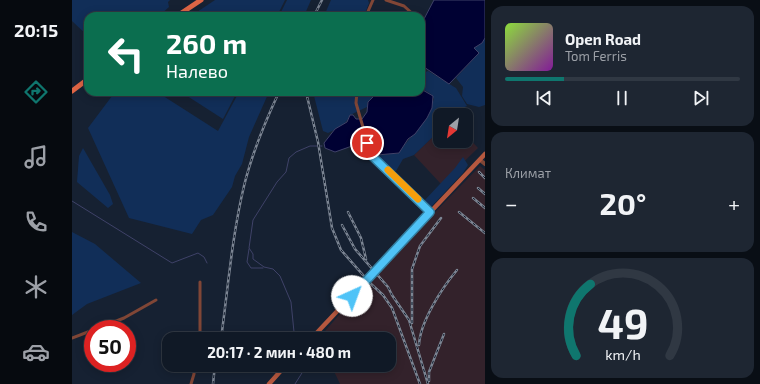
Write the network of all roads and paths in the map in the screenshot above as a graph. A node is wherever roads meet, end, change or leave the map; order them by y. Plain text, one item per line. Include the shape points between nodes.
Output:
1 (201, 0) edge
2 (373, 0) edge
3 (386, 0) edge
4 (183, 12) edge
5 (368, 12) edge
6 (411, 12) edge
7 (84, 82) edge
8 (72, 91) edge
9 (357, 96) edge
10 (485, 154) edge
11 (480, 160) junction
12 (485, 164) edge
13 (430, 212) junction
14 (200, 282) dead end
15 (156, 300) dead end
16 (119, 320) edge
17 (200, 332) edge
18 (318, 332) edge
19 (84, 334) edge
20 (72, 338) edge
21 (194, 372) edge
22 (279, 372) edge
23 (191, 384) edge
24 (268, 384) edge

1 - 4 main road
2 - 5 street
3 - 6 street via 404,6
7 - 8 main road
9 - 13 street via 359,119 371,155
10 - 11 main road
11 - 12 street
11 - 13 main road
13 - 18 main road
14 - 17 street
15 - 16 street
19 - 20 street
21 - 23 street
22 - 24 main road

